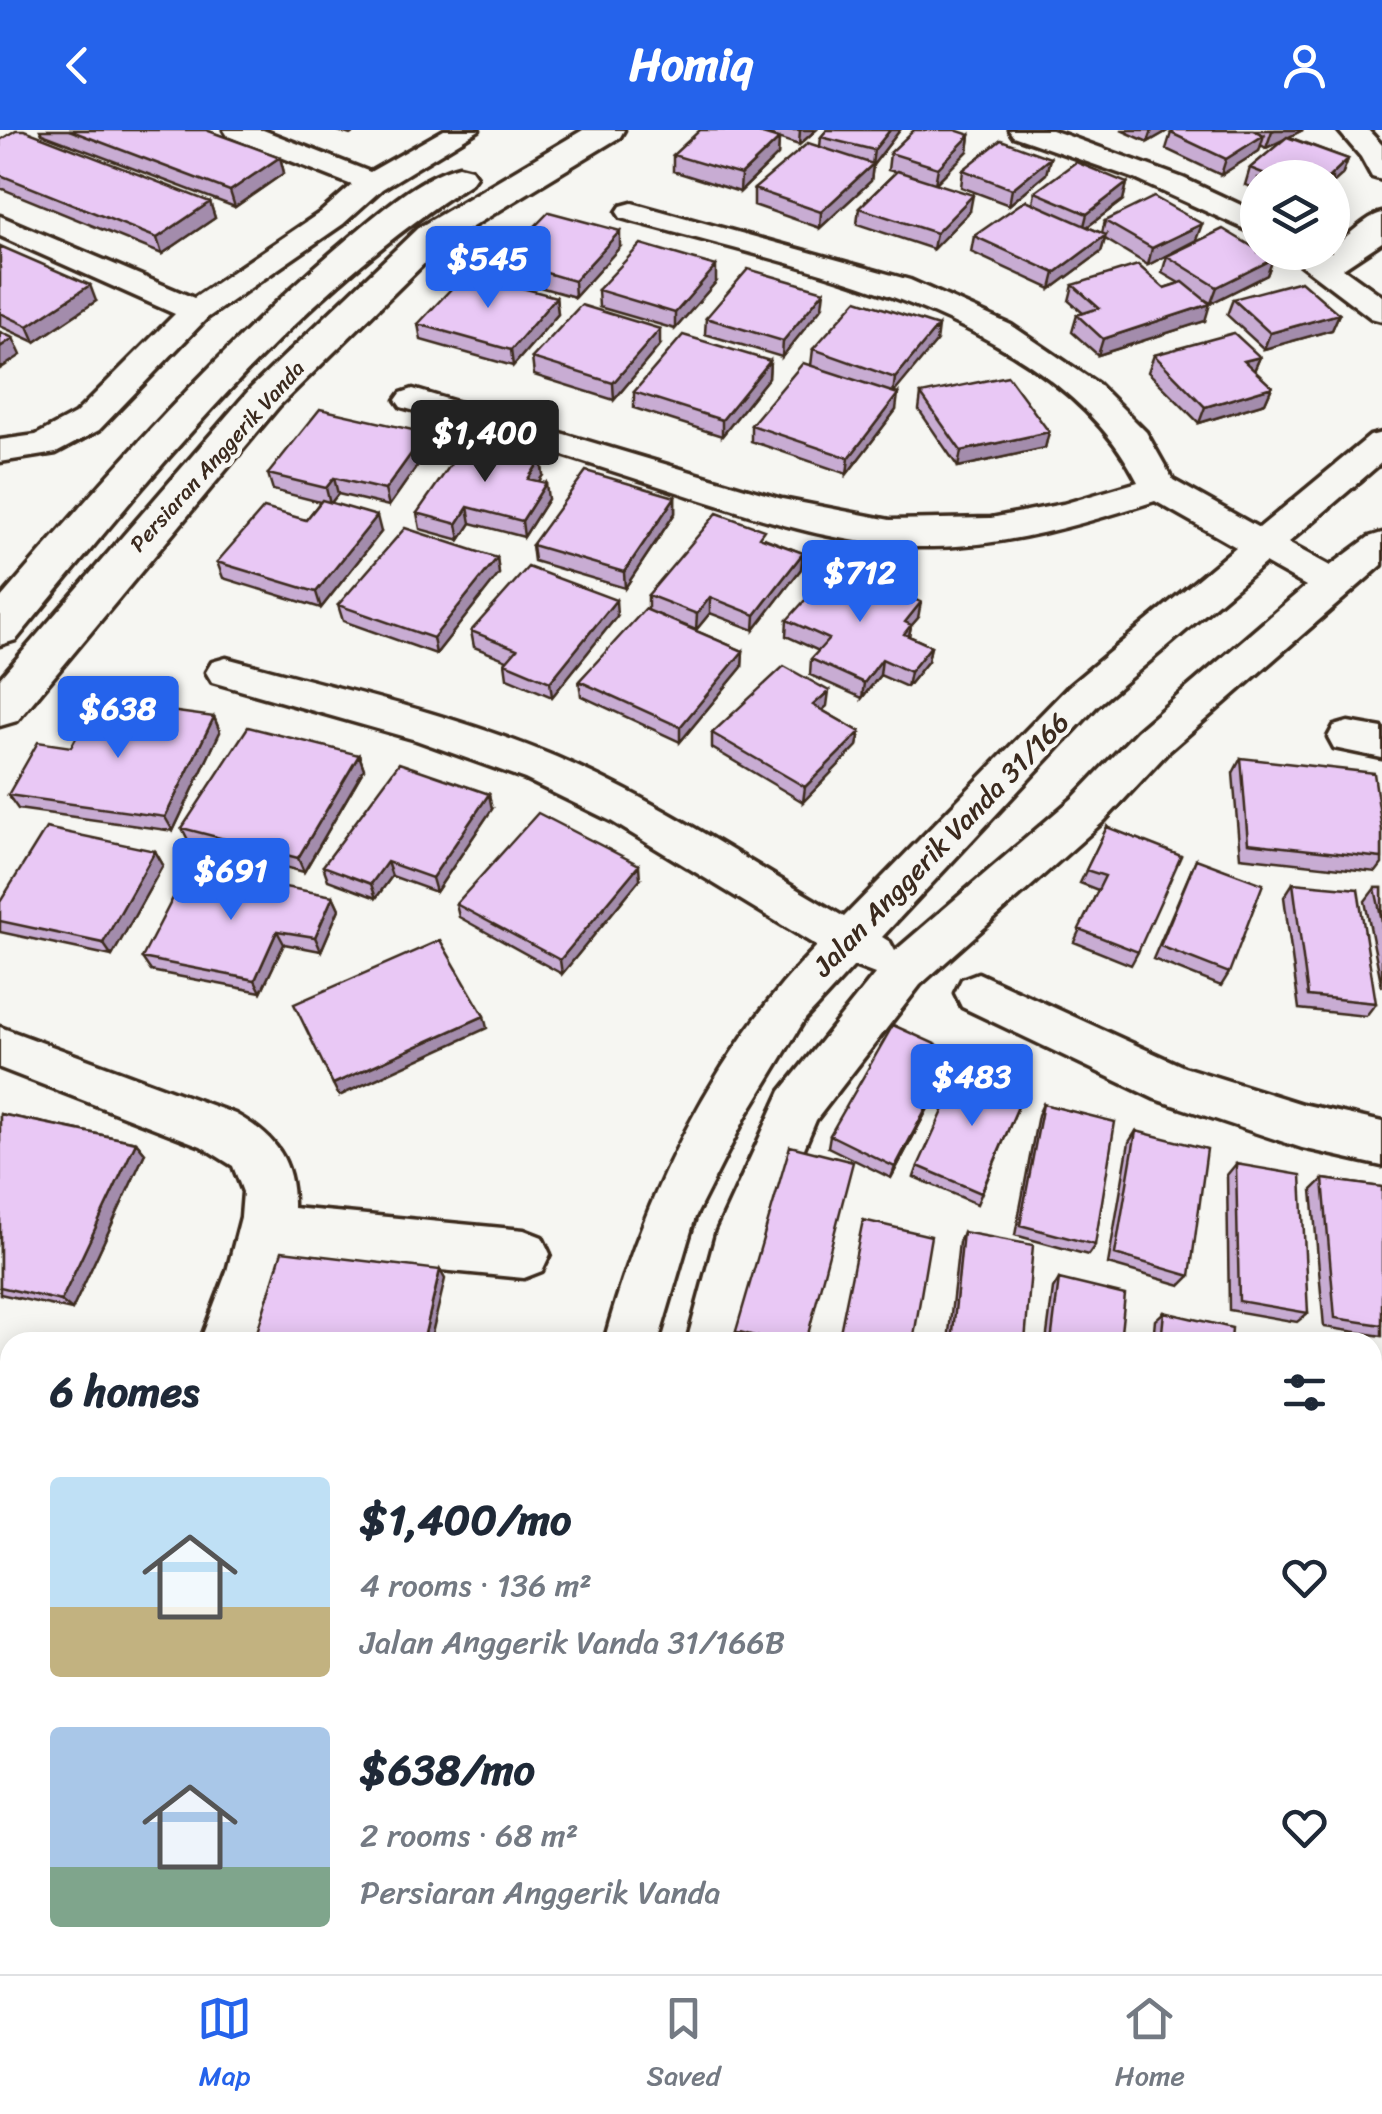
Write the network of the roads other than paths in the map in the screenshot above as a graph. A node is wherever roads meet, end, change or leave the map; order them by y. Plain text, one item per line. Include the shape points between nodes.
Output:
1 (238, 130) edge
2 (608, 130) edge
3 (1023, 130) edge
4 (1352, 130) edge
5 (478, 143) edge
6 (1382, 171) edge
7 (372, 183) junction
8 (632, 212) dead end
9 (1240, 216) edge
10 (1382, 222) edge
11 (0, 224) edge
12 (1350, 248) edge
13 (1324, 270) edge
14 (196, 311) junction
15 (1382, 311) edge
16 (413, 400) dead end
17 (1382, 444) edge
18 (10, 450) edge
19 (1158, 488) junction
20 (1261, 542) junction
21 (1382, 546) edge
22 (1332, 584) junction
23 (0, 629) edge
24 (226, 672) dead end
25 (0, 710) edge
26 (846, 941) junction
27 (904, 971) junction
28 (978, 993) dead end
29 (0, 1047) edge
30 (1382, 1144) edge
31 (265, 1229) junction
32 (524, 1254) dead end
33 (229, 1332) edge
34 (634, 1332) edge
35 (716, 1332) edge

1 - 7 street
2 - 25 street, Persiaran Anggerik Vanda via 431,236 264,397
3 - 9 street via 1148,173
4 - 6 street
5 - 7 street
5 - 23 street, Persiaran Anggerik Vanda via 212,390
7 - 14 street
8 - 19 street via 899,287 999,332 1086,391 1134,440
10 - 12 street
11 - 14 street
13 - 15 street
14 - 18 street via 88,422 44,445
16 - 19 street via 753,504 894,532 1028,525
17 - 20 street, Jalan Anggerik Vanda 31/166
19 - 20 street
20 - 22 street
20 - 26 street, Jalan Anggerik Vanda 31/166 via 1083,696
21 - 22 street
22 - 27 street
24 - 26 street via 541,768 624,808
26 - 27 street
26 - 34 street, Jalan Anggerik Vanda 31/166 via 789,1005 720,1117 671,1212
27 - 35 street via 798,1106 742,1230
28 - 30 street via 1172,1084
29 - 31 street via 218,1130 250,1149 266,1172
31 - 32 street
31 - 33 street

